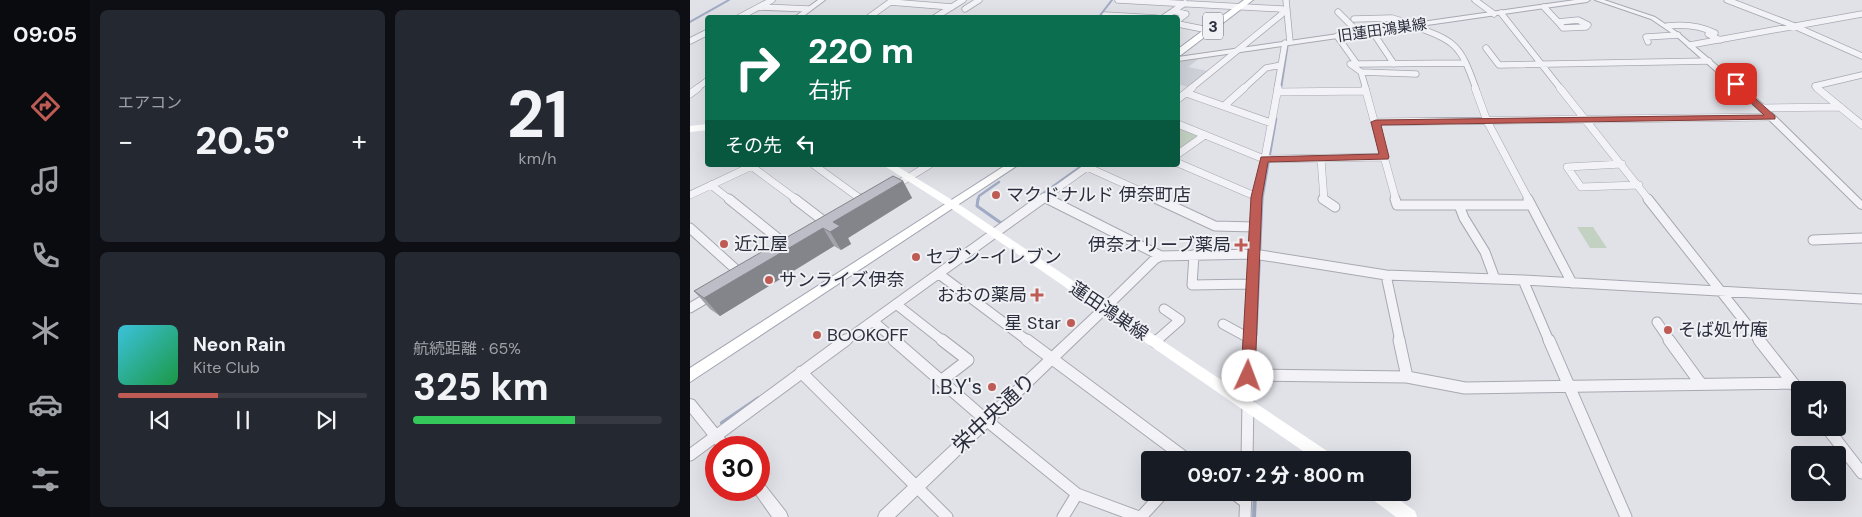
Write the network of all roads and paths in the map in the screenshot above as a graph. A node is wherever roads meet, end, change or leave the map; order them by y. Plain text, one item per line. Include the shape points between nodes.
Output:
1 (772, 0) edge
2 (822, 0) edge
3 (963, 0) edge
4 (979, 0) edge
5 (1118, 0) edge
6 (1249, 0) edge
7 (1286, 0) edge
8 (1474, 0) edge
9 (1587, 0) edge
10 (1598, 0) edge
11 (1727, 0) edge
12 (891, 1) edge
13 (1187, 2) edge
14 (1542, 3) edge
15 (1239, 4) edge
16 (762, 7) junction
17 (952, 7) junction
18 (808, 9) junction
19 (965, 9) dead end
20 (1173, 11) junction
21 (1284, 11) junction
22 (1338, 12) dead end
23 (1498, 13) junction
24 (1862, 14) edge
25 (745, 15) edge
26 (800, 15) edge
27 (872, 15) edge
28 (939, 15) edge
29 (1105, 15) edge
30 (1167, 15) edge
31 (1354, 18) dead end
32 (1180, 20) edge
33 (1557, 22) dead end
34 (1180, 23) edge
35 (1413, 25) junction
36 (1792, 25) junction
37 (1667, 26) junction
38 (1205, 30) junction
39 (1372, 31) junction
40 (705, 33) edge
41 (1359, 33) junction
42 (1678, 35) junction
43 (1337, 36) junction
44 (691, 40) edge
45 (1720, 40) junction
46 (1287, 42) junction
47 (1648, 42) dead end
48 (1180, 45) edge
49 (1690, 45) junction
50 (1486, 48) dead end
51 (1236, 50) junction
52 (1180, 51) edge
53 (1862, 56) edge
54 (1180, 59) edge
55 (1709, 61) junction
56 (1464, 63) junction
57 (1357, 64) junction
58 (1394, 64) junction
59 (1542, 64) junction
60 (1282, 65) junction
61 (1361, 72) junction
62 (1416, 74) dead end
63 (1862, 75) edge
64 (705, 82) edge
65 (1366, 91) junction
66 (1278, 92) junction
67 (1186, 93) junction
68 (690, 94) edge
69 (1180, 98) edge
70 (1224, 106) junction
71 (1840, 107) junction
72 (1762, 108) junction
73 (1772, 118) junction
74 (1586, 120) junction
75 (1487, 121) junction
76 (1376, 122) junction
77 (1271, 124) junction
78 (1180, 125) edge
79 (1862, 125) edge
80 (705, 126) edge
81 (690, 129) edge
82 (1205, 135) junction
83 (1180, 153) edge
84 (1384, 157) junction
85 (1264, 159) junction
86 (1321, 159) junction
87 (1180, 164) edge
88 (1622, 164) junction
89 (750, 167) edge
90 (753, 167) edge
91 (817, 167) edge
92 (891, 167) edge
93 (926, 167) edge
94 (997, 167) edge
95 (1010, 167) edge
96 (1087, 167) edge
97 (1090, 167) edge
98 (908, 178) junction
99 (711, 185) junction
100 (1639, 185) junction
101 (888, 190) edge
102 (690, 195) edge
103 (1044, 197) junction
104 (1256, 197) junction
105 (1858, 200) edge
106 (866, 203) edge
107 (949, 203) junction
108 (1458, 205) junction
109 (1530, 206) junction
110 (1862, 206) edge
111 (1335, 207) dead end
112 (829, 225) edge
113 (1255, 227) junction
114 (690, 228) edge
115 (994, 234) junction
116 (1862, 238) edge
117 (1813, 240) dead end
118 (790, 248) edge
119 (1254, 254) junction
120 (1194, 255) junction
121 (1161, 256) junction
122 (939, 274) junction
123 (1386, 275) junction
124 (743, 277) edge
125 (1495, 279) junction
126 (1523, 280) junction
127 (1572, 283) junction
128 (1251, 284) junction
129 (718, 291) edge
130 (1722, 291) junction
131 (1862, 299) edge
132 (896, 304) junction
133 (691, 305) edge
134 (1104, 309) junction
135 (1164, 309) dead end
136 (874, 321) junction
137 (1657, 322) dead end
138 (1223, 324) dead end
139 (1249, 336) junction
140 (1155, 342) junction
141 (1051, 359) junction
142 (690, 367) edge
143 (801, 372) junction
144 (690, 376) edge
145 (1248, 376) junction
146 (1407, 378) junction
147 (942, 380) junction
148 (1792, 381) edge
149 (1791, 382) edge
150 (1701, 384) junction
151 (1570, 386) junction
152 (690, 404) edge
153 (1249, 405) junction
154 (986, 420) junction
155 (716, 434) junction
156 (1833, 436) edge
157 (1176, 451) edge
158 (1247, 451) edge
159 (1315, 451) edge
160 (690, 455) edge
161 (1862, 473) edge
162 (916, 487) junction
163 (1077, 494) junction
164 (768, 501) edge
165 (1155, 501) edge
166 (1245, 501) edge
167 (1387, 501) edge
168 (781, 517) edge
169 (885, 517) edge
170 (947, 517) edge
171 (1063, 517) edge
172 (1140, 517) edge
173 (1245, 517) edge
174 (1409, 517) edge
175 (1626, 517) edge

1 - 16 street
2 - 18 street
3 - 17 street
4 - 19 street
5 - 13 street
5 - 29 street
6 - 15 main road, 3
7 - 21 street
8 - 23 street
9 - 14 street, 旧蓮田鴻巣線 via 1551,6
10 - 37 street via 1653,18
11 - 36 street
12 - 17 street
12 - 27 street
13 - 15 street
13 - 20 street
14 - 23 street, 旧蓮田鴻巣線
14 - 33 street
15 - 21 street
15 - 38 main road, 3
16 - 18 street
16 - 25 street
17 - 28 street
18 - 26 street
20 - 30 street
20 - 32 street via 1186,14
21 - 46 street
21 - 51 street
22 - 41 street
23 - 35 street, 旧蓮田鴻巣線
23 - 59 street
24 - 36 street
31 - 35 street via 1392,17 1407,20
34 - 38 street
35 - 39 street, 旧蓮田鴻巣線
35 - 56 street via 1450,41
36 - 45 street
36 - 53 street
37 - 42 street
37 - 45 street via 1688,24 1710,30 1715,33 1708,34
38 - 48 main road, 3
38 - 52 main road, 3
39 - 41 street, 旧蓮田鴻巣線
39 - 58 street
40 - 44 street
41 - 43 street, 旧蓮田鴻巣線
42 - 47 street via 1646,37
42 - 49 street
43 - 46 street, 旧蓮田鴻巣線
43 - 57 street
45 - 49 street
46 - 51 street, 旧蓮田鴻巣線
46 - 60 street
49 - 55 street
50 - 59 street via 1499,66
51 - 54 street, 旧蓮田鴻巣線
51 - 67 street
55 - 59 street
55 - 72 street
56 - 58 street
56 - 75 street
57 - 58 street
57 - 61 street via 1350,64
59 - 74 street
60 - 66 street
60 - 70 street via 1266,68
61 - 62 street
61 - 65 street
63 - 71 street via 1815,86
64 - 68 street
65 - 66 street
65 - 76 street
66 - 77 street
67 - 69 street
67 - 70 street
70 - 77 street
71 - 72 street
71 - 79 street
72 - 73 street
73 - 74 street
73 - 105 street
74 - 75 street
74 - 88 street
75 - 76 street
75 - 109 street
76 - 84 street
77 - 85 street
78 - 82 street
80 - 81 main road
82 - 83 street
82 - 85 street
84 - 86 street
84 - 108 street via 1397,205
85 - 86 street
85 - 104 street
86 - 111 street via 1323,200
87 - 104 street
88 - 100 street
88 - 100 street via 1567,167 1581,187
89 - 99 street
90 - 112 street
91 - 106 street
92 - 98 main road, 蓮田鴻巣線
93 - 98 street
94 - 107 main road
95 - 107 main road
96 - 103 street
97 - 113 street via 1215,226
98 - 101 street
98 - 107 main road, 蓮田鴻巣線
99 - 102 street
99 - 118 street
100 - 130 street
103 - 115 street
103 - 121 street
104 - 113 street
105 - 110 street
107 - 115 main road, 蓮田鴻巣線
107 - 142 main road
107 - 144 main road
108 - 109 street
108 - 125 street via 1485,252
109 - 127 street
113 - 119 street
114 - 124 street
115 - 122 street
115 - 134 main road, 蓮田鴻巣線
116 - 117 street
119 - 120 street
119 - 123 street
119 - 128 street
120 - 121 street
120 - 128 street via 1192,285
121 - 134 street
122 - 132 street
122 - 141 street
123 - 125 street
123 - 146 street
125 - 126 street
126 - 127 street
126 - 151 street
127 - 130 street
128 - 139 street
129 - 133 street
130 - 131 street
130 - 148 street
132 - 136 street
132 - 147 street via 968,360
134 - 140 main road, 蓮田鴻巣線
134 - 141 street, 栄中央通り
135 - 140 street via 1180,320
136 - 143 street
136 - 147 street
137 - 150 street
138 - 139 street
139 - 145 street
140 - 153 main road, 蓮田鴻巣線
141 - 154 street, 栄中央通り
141 - 157 street
143 - 155 street
143 - 162 street
145 - 146 street
145 - 153 street
146 - 151 street via 1465,388
147 - 154 street
149 - 150 street
150 - 151 street
151 - 175 street
152 - 155 street
153 - 158 street
153 - 159 main road, 蓮田鴻巣線
154 - 162 street, 栄中央通り
154 - 163 street
155 - 160 street
156 - 161 street
162 - 169 street, 栄中央通り
162 - 170 street
163 - 171 street
163 - 172 street
164 - 168 street
165 - 172 street
166 - 173 street
167 - 174 main road

